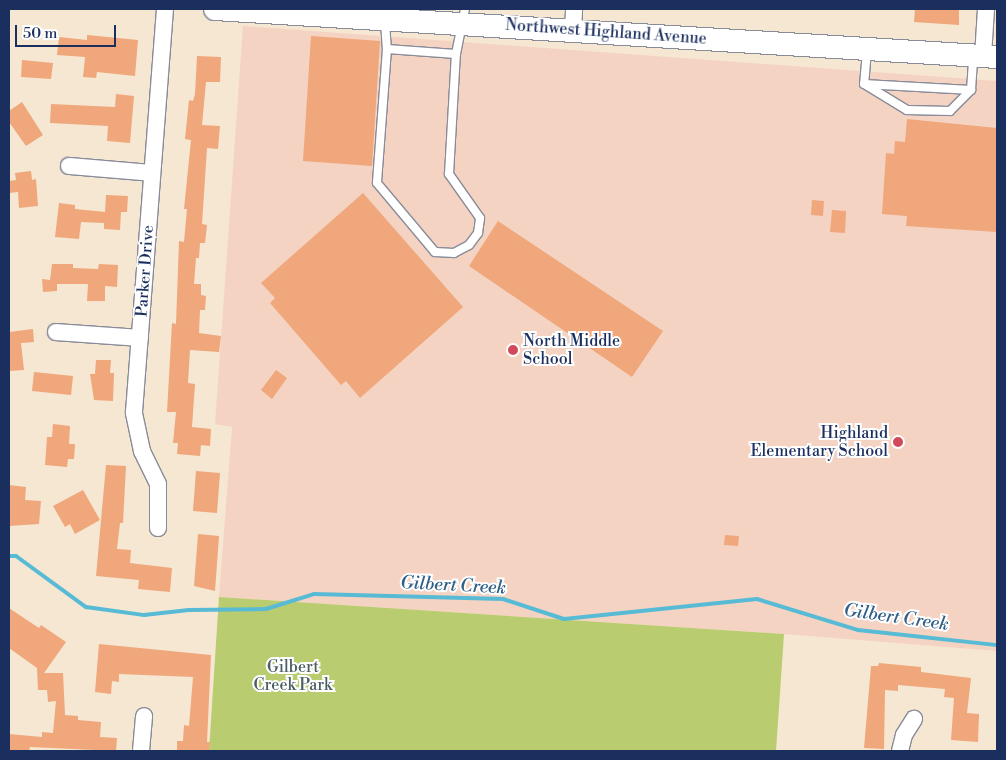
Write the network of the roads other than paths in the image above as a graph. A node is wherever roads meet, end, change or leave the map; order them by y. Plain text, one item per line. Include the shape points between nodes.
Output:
1 (165, 9) edge
2 (215, 9) edge
3 (986, 9) edge
4 (341, 13) edge
5 (464, 16) edge
6 (385, 19) junction
7 (573, 19) edge
8 (387, 49) junction
9 (867, 49) junction
10 (456, 54) junction
11 (984, 56) edge
12 (864, 84) junction
13 (971, 90) junction
14 (69, 166) dead end
15 (152, 173) junction
16 (56, 332) dead end
17 (140, 338) junction
18 (158, 528) dead end
19 (144, 716) dead end
20 (914, 719) dead end
21 (142, 751) edge
22 (900, 751) edge

1 - 15 street, Parker Drive
2 - 4 main road, Northwest Highland Avenue
3 - 11 street
4 - 6 main road, Northwest Highland Avenue
5 - 6 main road, Northwest Highland Avenue
5 - 7 main road, Northwest Highland Avenue
5 - 10 lane
6 - 8 lane
7 - 9 main road, Northwest Highland Avenue
8 - 10 lane
8 - 10 lane via 377,183 435,252 454,253 468,245 478,233 480,218 449,174
9 - 11 main road, Northwest Highland Avenue
9 - 12 lane
11 - 13 lane
12 - 13 lane
12 - 13 lane via 907,110 950,111
14 - 15 street
15 - 17 street, Parker Drive
16 - 17 street
17 - 18 street, Parker Drive via 136,430 158,484
19 - 21 street
20 - 22 street via 904,735

